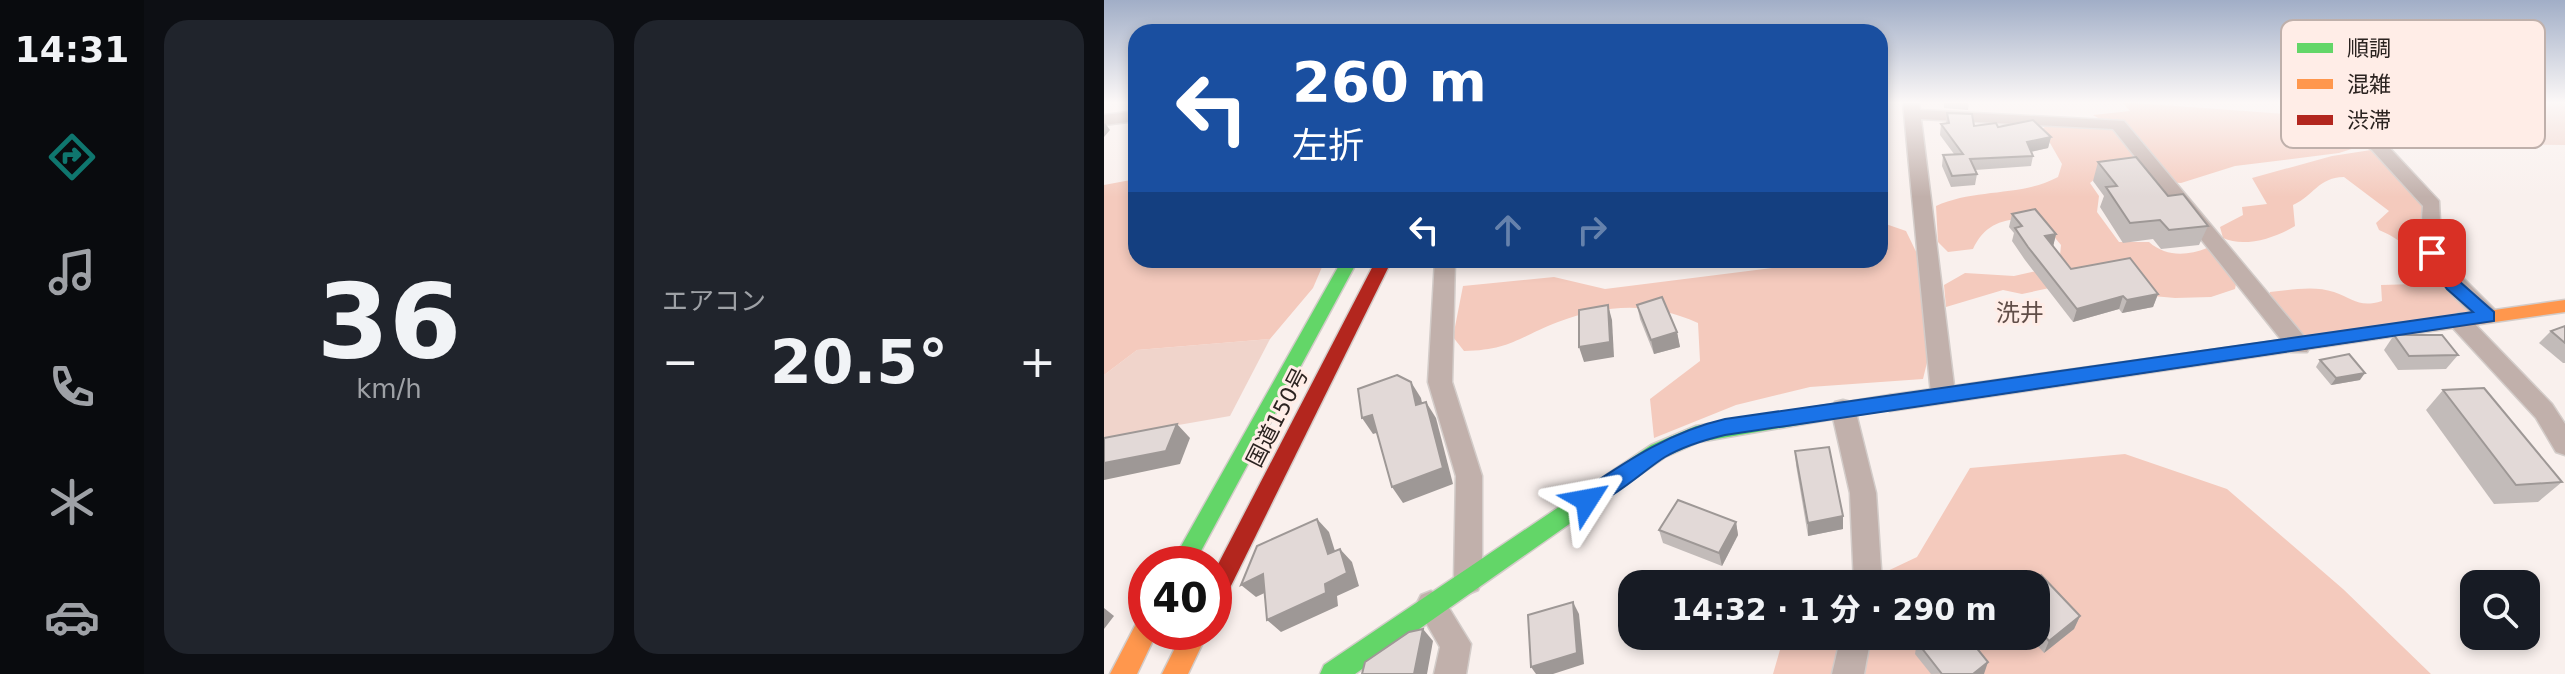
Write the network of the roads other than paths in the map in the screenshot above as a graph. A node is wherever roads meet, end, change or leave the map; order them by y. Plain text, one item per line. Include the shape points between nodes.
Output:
1 (1914, 133) edge
2 (2126, 133) edge
3 (2380, 148) edge
4 (1346, 268) edge
5 (1380, 268) edge
6 (1445, 268) edge
7 (2565, 306) edge
8 (2488, 316) junction
9 (2459, 321) junction
10 (2299, 346) junction
11 (1943, 394) junction
12 (1843, 409) junction
13 (2565, 445) edge
14 (1192, 546) edge
15 (1232, 560) edge
16 (1867, 570) edge
17 (1468, 581) junction
18 (1431, 605) junction
19 (1136, 650) edge
20 (1187, 650) edge
21 (1853, 650) edge
22 (1123, 674) edge
23 (1175, 674) edge
24 (1333, 674) edge
25 (1450, 674) edge
26 (1848, 674) edge

1 - 11 street
2 - 10 street
3 - 8 street via 2432,205 2432,253 2453,285
4 - 14 main road, 国道150号
5 - 15 main road, 国道150号
6 - 17 street via 1440,382 1469,476
7 - 8 main road
8 - 9 main road
9 - 10 main road
9 - 13 street via 2544,411
10 - 11 main road
11 - 12 main road
12 - 16 street via 1863,493
12 - 17 main road via 1725,427 1658,451
17 - 18 main road
18 - 24 main road
18 - 25 street via 1456,644
19 - 22 main road
20 - 23 main road
21 - 26 street

